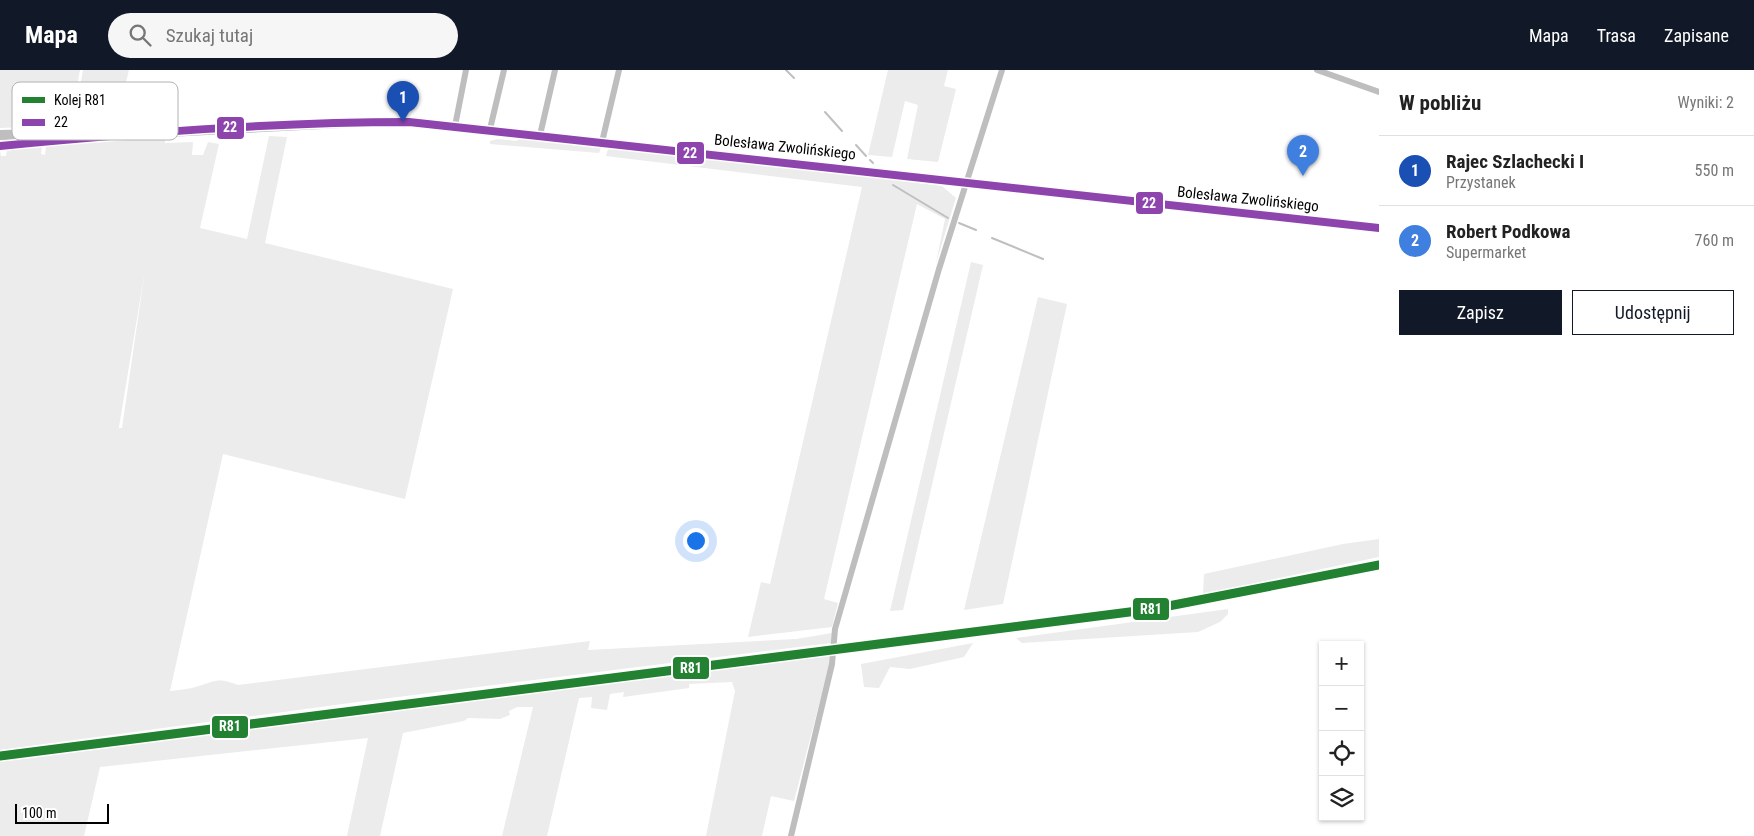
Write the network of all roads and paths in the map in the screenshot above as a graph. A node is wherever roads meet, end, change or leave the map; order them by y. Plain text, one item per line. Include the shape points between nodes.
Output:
1 (466, 70) edge
2 (504, 70) edge
3 (554, 70) edge
4 (619, 70) edge
5 (1002, 70) edge
6 (1317, 70) edge
7 (1379, 92) edge
8 (455, 126) junction
9 (490, 129) junction
10 (178, 131) edge
11 (540, 135) junction
12 (64, 140) edge
13 (602, 142) junction
14 (0, 146) edge
15 (966, 182) junction
16 (1379, 228) edge
17 (791, 836) edge

1 - 8 street
2 - 9 street
3 - 11 street
4 - 13 street
5 - 15 street
6 - 7 street
8 - 9 main road, Bolesława Zwolińskiego
8 - 10 main road, Bolesława Zwolińskiego via 368,122
9 - 11 main road, Bolesława Zwolińskiego
11 - 13 main road, Bolesława Zwolińskiego
12 - 14 main road, Bolesława Zwolińskiego
13 - 15 main road, Bolesława Zwolińskiego
15 - 16 main road, Bolesława Zwolińskiego
15 - 17 street via 835,629 832,664

